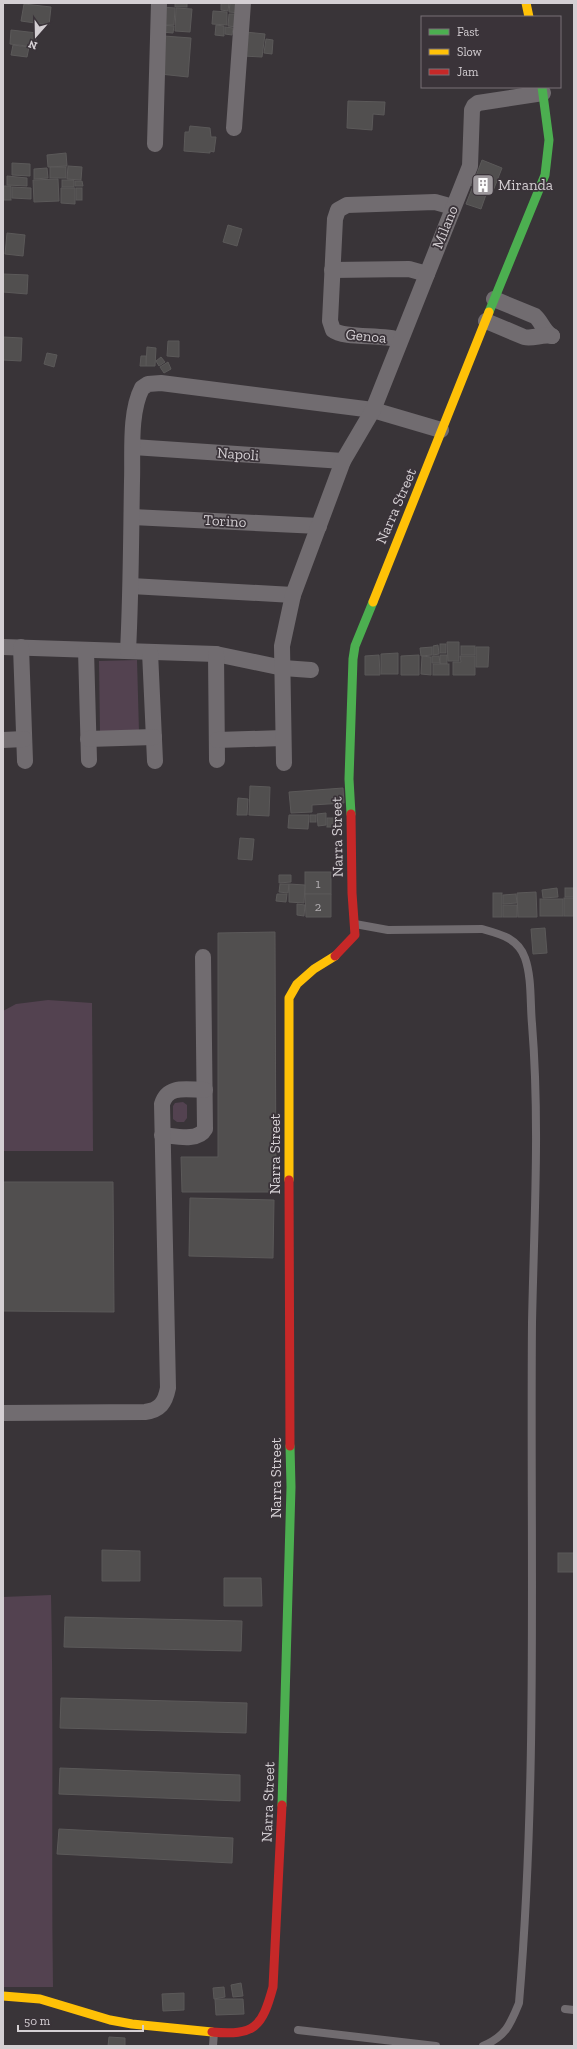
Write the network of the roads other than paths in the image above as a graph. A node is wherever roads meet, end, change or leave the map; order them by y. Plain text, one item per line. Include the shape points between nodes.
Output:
1 (159, 3) edge
2 (243, 3) edge
3 (526, 3) edge
4 (529, 16) edge
5 (542, 90) edge
6 (234, 128) dead end
7 (155, 144) dead end
8 (453, 207) junction
9 (332, 270) junction
10 (427, 274) junction
11 (494, 299) junction
12 (486, 321) junction
13 (400, 340) junction
14 (373, 410) junction
15 (441, 430) junction
16 (133, 447) junction
17 (343, 461) junction
18 (132, 517) junction
19 (319, 526) junction
20 (131, 586) junction
21 (292, 595) junction
22 (3, 647) edge
23 (21, 647) junction
24 (86, 650) junction
25 (128, 651) junction
26 (150, 652) junction
27 (216, 654) junction
28 (283, 668) junction
29 (312, 670) dead end
30 (154, 737) junction
31 (283, 738) junction
32 (88, 739) junction
33 (3, 740) edge
34 (24, 740) junction
35 (217, 740) junction
36 (89, 760) dead end
37 (217, 760) dead end
38 (25, 761) dead end
39 (155, 761) dead end
40 (284, 763) dead end
41 (355, 924) junction
42 (203, 957) dead end
43 (205, 1090) junction
44 (162, 1135) junction
45 (3, 1413) edge
46 (3, 1996) edge
47 (298, 2030) dead end
48 (214, 2031) junction
49 (494, 2044) edge
50 (213, 2046) edge
51 (436, 2046) edge
52 (483, 2046) edge

1 - 7 street
2 - 6 street
3 - 4 street
5 - 8 street, Milano via 474,106 471,115 470,166
5 - 11 street, Narra Street via 549,140 545,175
8 - 9 street via 435,202 347,205 338,210 335,219
8 - 10 street, Milano
9 - 10 street via 409,269
9 - 13 street, Genoa via 330,321 333,330 340,334 385,336
10 - 13 street, Milano
11 - 12 street, Narra Street
11 - 12 street via 535,316 543,329 552,336 524,337
12 - 15 street, Narra Street
13 - 14 street, Milano
14 - 15 street
14 - 16 street via 161,383 148,384 137,397
14 - 17 street, Milano
15 - 41 street, Narra Street via 355,646 349,779
16 - 17 street, Napoli
16 - 18 street
17 - 19 street, Milano
18 - 19 street, Torino
18 - 20 street
19 - 21 street, Milano
20 - 21 street
20 - 25 street
21 - 28 street, Milano via 282,646
22 - 23 street
23 - 24 street
23 - 34 street
24 - 25 street
24 - 32 street
25 - 26 street
26 - 27 street
26 - 30 street
27 - 28 street
27 - 35 street
28 - 29 street
28 - 31 street, Milano
30 - 32 street
30 - 39 street
31 - 35 street
31 - 40 street, Milano
32 - 36 street
33 - 34 street
34 - 38 street
35 - 37 street
41 - 48 street, Narra Street via 355,935 333,958 314,969 297,984 289,998 291,1487 281,1854 273,1987 267,2009 258,2024 248,2032
41 - 49 lane via 388,930 482,929 495,932 514,941 519,947 524,954 528,976 536,1105 530,1831 519,2003 510,2024
42 - 43 street
43 - 44 street via 168,1092 162,1104
43 - 44 street via 205,1129 202,1134 196,1137
44 - 45 street via 168,1388 166,1399 154,1411 145,1412
46 - 48 street, Narra Street via 40,1998 110,2020 132,2024
47 - 51 lane
48 - 50 lane
49 - 52 lane

